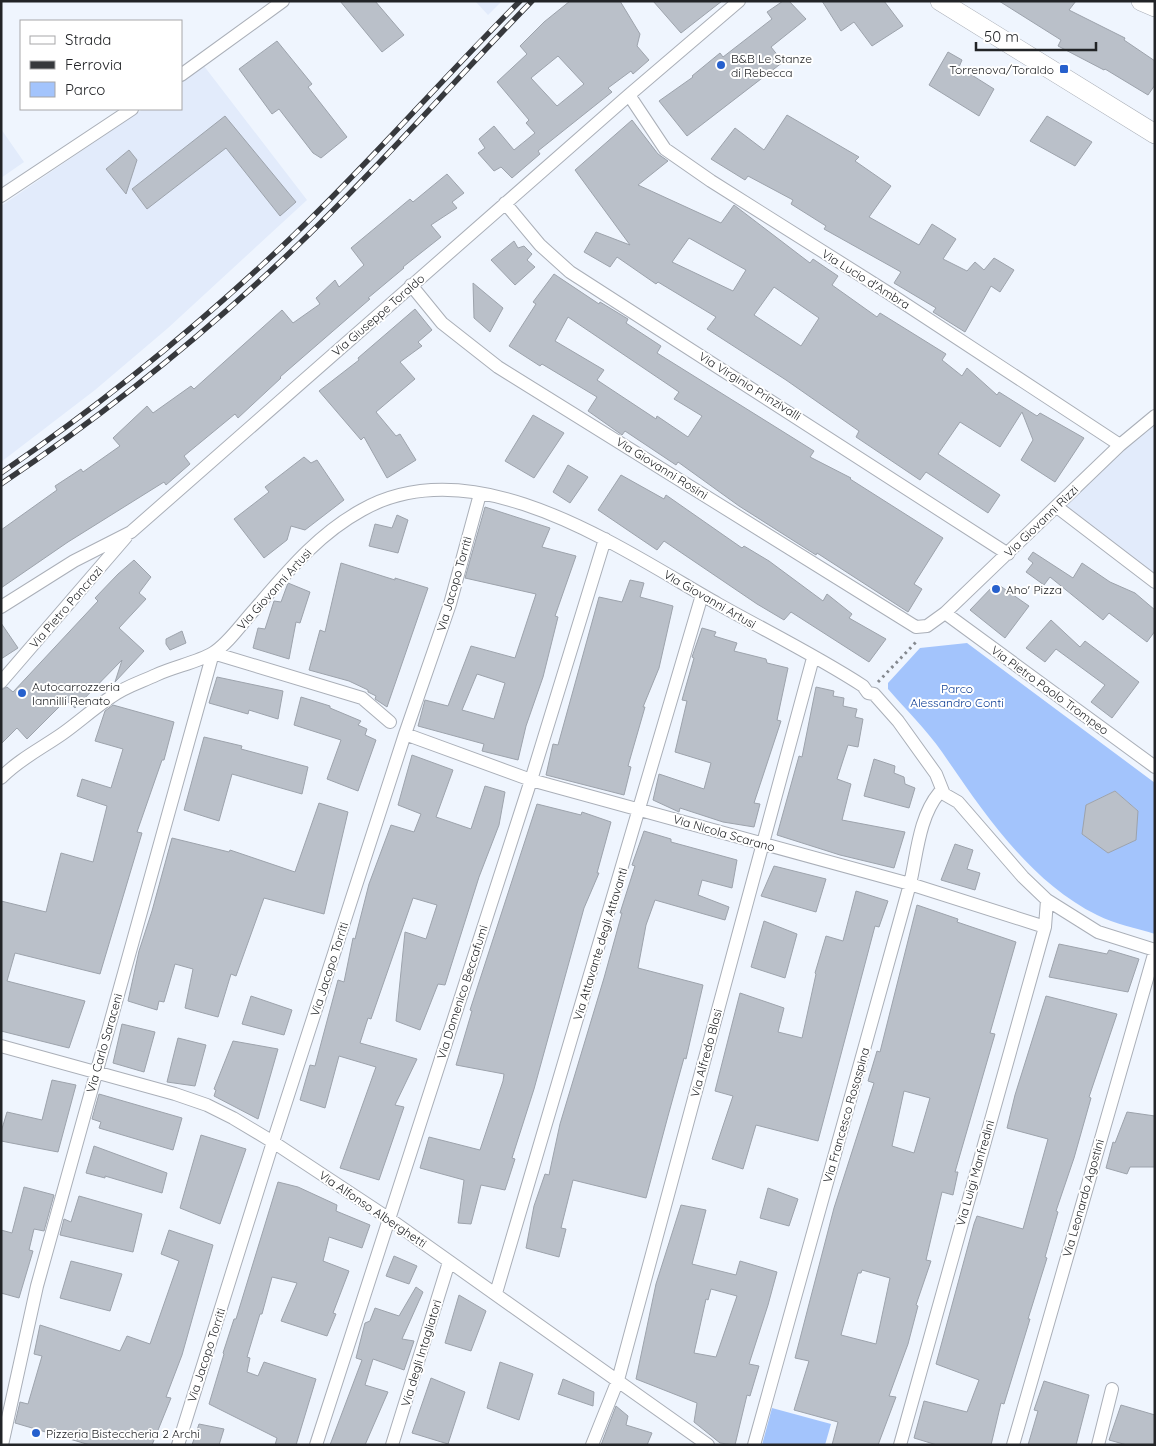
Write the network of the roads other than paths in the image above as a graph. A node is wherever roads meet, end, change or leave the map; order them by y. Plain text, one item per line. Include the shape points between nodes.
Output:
1 (283, 1) edge
2 (739, 1) edge
3 (940, 1) edge
4 (1140, 1) edge
5 (1155, 7) edge
6 (182, 74) edge
7 (628, 95) junction
8 (130, 110) edge
9 (1155, 134) edge
10 (1, 196) edge
11 (505, 204) junction
12 (411, 285) junction
13 (1155, 416) edge
14 (1120, 446) junction
15 (480, 494) junction
16 (1057, 507) junction
17 (131, 532) junction
18 (605, 539) junction
19 (1008, 554) junction
20 (1155, 582) edge
21 (702, 595) junction
22 (1, 607) edge
23 (936, 620) junction
24 (213, 653) junction
25 (813, 658) junction
26 (1, 682) edge
27 (390, 722) dead end
28 (405, 734) junction
29 (1155, 767) edge
30 (1, 778) edge
31 (531, 780) junction
32 (944, 794) junction
33 (641, 809) junction
34 (763, 844) junction
35 (910, 884) junction
36 (1047, 900) junction
37 (1045, 928) junction
38 (1155, 951) edge
39 (1, 1046) edge
40 (96, 1072) junction
41 (273, 1142) junction
42 (388, 1218) junction
43 (450, 1262) junction
44 (496, 1293) junction
45 (618, 1380) junction
46 (1112, 1389) dead end
47 (3, 1440) edge
48 (178, 1445) edge
49 (316, 1445) edge
50 (392, 1445) edge
51 (592, 1445) edge
52 (708, 1445) edge
53 (754, 1445) edge
54 (900, 1445) edge
55 (1013, 1445) edge
56 (1098, 1445) edge

1 - 6 street
2 - 7 street, Via Giuseppe Toraldo
3 - 9 street
4 - 5 street
7 - 11 street, Via Giuseppe Toraldo
7 - 14 street, Via Lucio d'Ambra via 665,149
8 - 10 street
11 - 12 street, Via Giuseppe Toraldo
11 - 19 street, Via Virginio Prinzivalli via 540,245 570,272
12 - 17 street, Via Giuseppe Toraldo
12 - 23 street, Via Giovanni Rosini via 442,323 498,367 908,624 916,627
13 - 14 street, Via Giovanni Rizzi
14 - 16 street, Via Giovanni Rizzi
15 - 18 street, Via Giovanni Artusi via 539,508
15 - 24 street, Via Giovanni Artusi via 454,490 419,491 394,496 362,509 298,559
15 - 28 street, Via Jacopo Torriti via 450,604
16 - 19 street, Via Giovanni Rizzi
16 - 20 street
17 - 22 street, Via Giuseppe Toraldo via 74,561
17 - 26 street, Via Pietro Pancrazi
18 - 21 street, Via Giovanni Artusi
18 - 31 street, Via Domenico Beccafumi
19 - 23 street, Via Giovanni Rizzi
21 - 25 street, Via Giovanni Artusi
21 - 33 street, Via Attavante degli Attavanti
23 - 29 street, Via Pietro Paolo Trompeo
24 - 27 street via 362,698
24 - 30 street, Via Giovanni Artusi via 170,668 113,695
24 - 40 street, Via Carlo Saraceni
25 - 32 street, Via Giovanni Artusi via 864,686 868,694 874,694 936,774
25 - 34 street, Via Alfredo Blasi
28 - 31 street, Via Nicola Scarano
28 - 41 street, Via Jacopo Torriti
31 - 33 street, Via Nicola Scarano
31 - 42 street, Via Domenico Beccafumi
32 - 35 street, Via Francesco Rosaspina via 939,793 927,810
32 - 36 street, Via Giovanni Artusi via 958,802
33 - 34 street, Via Nicola Scarano
33 - 44 street, Via Attavante degli Attavanti
34 - 35 street, Via Nicola Scarano
34 - 45 street, Via Alfredo Blasi
35 - 37 street, Via Nicola Scarano
35 - 53 street, Via Francesco Rosaspina
36 - 37 street, Via Luigi Manfredini
36 - 38 street, Via Giovanni Artusi via 1098,932
37 - 54 street, Via Luigi Manfredini
38 - 55 street, Via Leonardo Agostini
39 - 40 street, Via Alfonso Alberghetti
40 - 41 street, Via Alfonso Alberghetti via 207,1105
40 - 47 street, Via Carlo Saraceni via 37,1286
41 - 42 street, Via Alfonso Alberghetti
41 - 48 street, Via Jacopo Torriti
42 - 43 street, Via Alfonso Alberghetti
42 - 49 street, Via Domenico Beccafumi
43 - 44 street, Via Alfonso Alberghetti
43 - 50 street, Via degli Intagliatori
44 - 45 street, Via Alfonso Alberghetti
45 - 51 street, Via Alfredo Blasi
45 - 52 street, Via Alfonso Alberghetti
46 - 56 street

